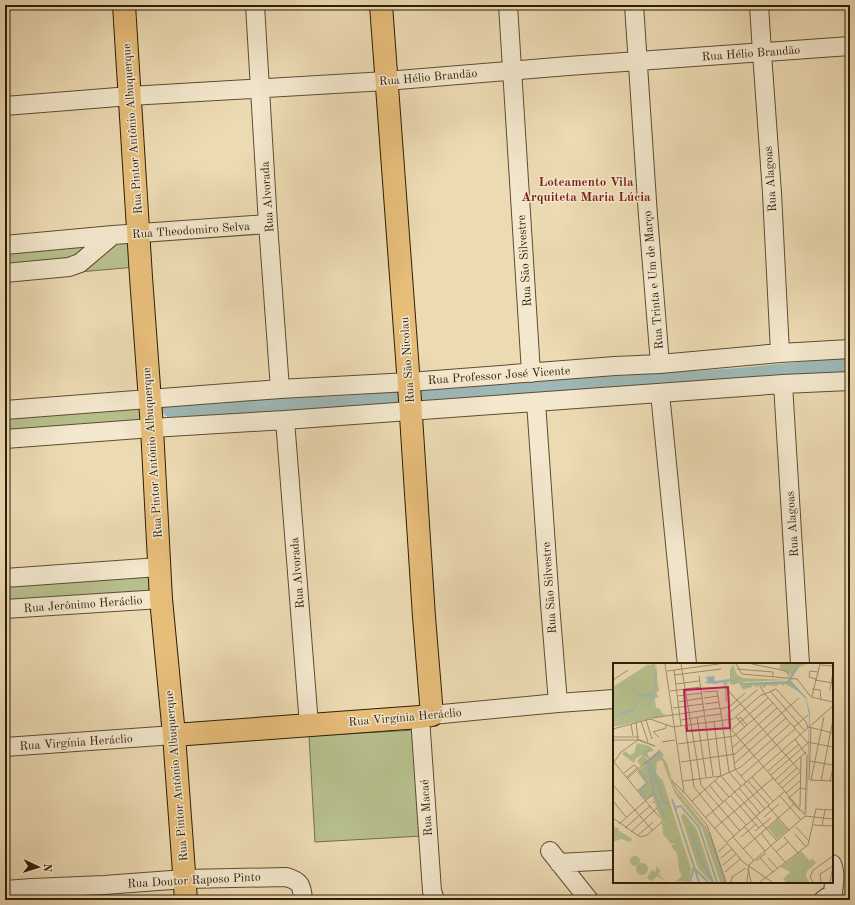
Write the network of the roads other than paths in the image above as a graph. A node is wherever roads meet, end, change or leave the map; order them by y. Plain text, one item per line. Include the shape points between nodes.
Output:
1 (124, 5) edge
2 (255, 5) edge
3 (380, 5) edge
4 (508, 5) edge
5 (634, 5) edge
6 (759, 5) edge
7 (850, 46) edge
8 (762, 53) junction
9 (638, 61) junction
10 (512, 70) junction
11 (386, 81) junction
12 (260, 88) junction
13 (130, 96) junction
14 (5, 106) edge
15 (268, 224) junction
16 (138, 234) junction
17 (113, 235) junction
18 (5, 245) edge
19 (5, 273) edge
20 (850, 349) edge
21 (780, 353) junction
22 (660, 364) junction
23 (531, 373) junction
24 (850, 381) edge
25 (783, 384) junction
26 (280, 389) junction
27 (660, 393) junction
28 (410, 396) junction
29 (149, 399) junction
30 (536, 402) junction
31 (5, 410) edge
32 (285, 420) junction
33 (152, 428) junction
34 (5, 439) edge
35 (159, 568) junction
36 (5, 578) edge
37 (161, 599) junction
38 (5, 609) edge
39 (687, 663) edge
40 (800, 663) edge
41 (613, 698) edge
42 (558, 703) junction
43 (426, 716) junction
44 (309, 725) junction
45 (173, 729) junction
46 (5, 747) edge
47 (613, 860) edge
48 (833, 866) edge
49 (185, 889) edge
50 (5, 890) edge
51 (303, 900) edge
52 (435, 900) edge
53 (589, 900) edge
54 (823, 900) edge

1 - 13 main road, Rua Pintor Antônio Albuquerque
2 - 12 street, Rua Alvorada
3 - 11 main road, Rua São Nicolau
4 - 10 street, Rua São Silvestre
5 - 9 street, Rua Trinta e Um de Março
6 - 8 street, Rua Alagoas
7 - 8 street, Rua Hélio Brandão
8 - 9 street, Rua Hélio Brandão
8 - 21 street, Rua Alagoas
9 - 10 street, Rua Hélio Brandão
9 - 22 street, Rua Trinta e Um de Março
10 - 11 street, Rua Hélio Brandão
10 - 23 street, Rua São Silvestre
11 - 12 street, Rua Hélio Brandão
11 - 28 main road, Rua São Nicolau
12 - 13 street, Rua Hélio Brandão
12 - 15 street, Rua Alvorada
13 - 14 street, Rua Hélio Brandão
13 - 16 main road, Rua Pintor Antônio Albuquerque
15 - 16 street, Rua Theodomiro Selva
15 - 26 street, Rua Alvorada
16 - 17 street, Rua Theodomiro Selva
16 - 29 main road, Rua Pintor Antônio Albuquerque
17 - 18 street, Rua Theodomiro Selva
17 - 19 street via 75,266
20 - 21 street, Rua Professor José Vicente
21 - 22 street, Rua Professor José Vicente
22 - 23 street, Rua Professor José Vicente
23 - 28 street, Rua Professor José Vicente
24 - 25 street, Rua Professor José Vicente
25 - 27 street, Rua Professor José Vicente
25 - 40 street, Rua Alagoas
26 - 28 street, Rua Professor José Vicente
26 - 29 street, Rua Professor José Vicente
27 - 30 street, Rua Professor José Vicente
27 - 39 street
28 - 30 street, Rua Professor José Vicente
28 - 32 street, Rua Professor José Vicente
28 - 43 main road, Rua São Nicolau via 424,617
29 - 31 street, Rua Professor José Vicente
29 - 33 main road, Rua Pintor Antônio Albuquerque
30 - 42 street, Rua São Silvestre
32 - 33 street, Rua Professor José Vicente
32 - 44 street, Rua Alvorada
33 - 34 street, Rua Professor José Vicente
33 - 35 main road, Rua Pintor Antônio Albuquerque
35 - 36 street
35 - 37 main road, Rua Pintor Antônio Albuquerque
37 - 38 street, Rua Jerônimo Heráclio
37 - 45 main road, Rua Pintor Antônio Albuquerque
41 - 42 street, Rua Virgínia Heráclio
42 - 43 street, Rua Virgínia Heráclio
43 - 44 main road, Rua Virgínia Heráclio
43 - 52 street, Rua Macaé via 432,891
44 - 45 main road, Rua Virgínia Heráclio via 196,734 178,727
45 - 46 street, Rua Virgínia Heráclio
45 - 49 main road, Rua Pintor Antônio Albuquerque
47 - 53 street via 555,857
48 - 54 street via 833,893
49 - 50 street, Rua Doutor Raposo Pinto via 104,885
49 - 51 street, Rua Doutor Raposo Pinto via 286,877 294,879 302,887

